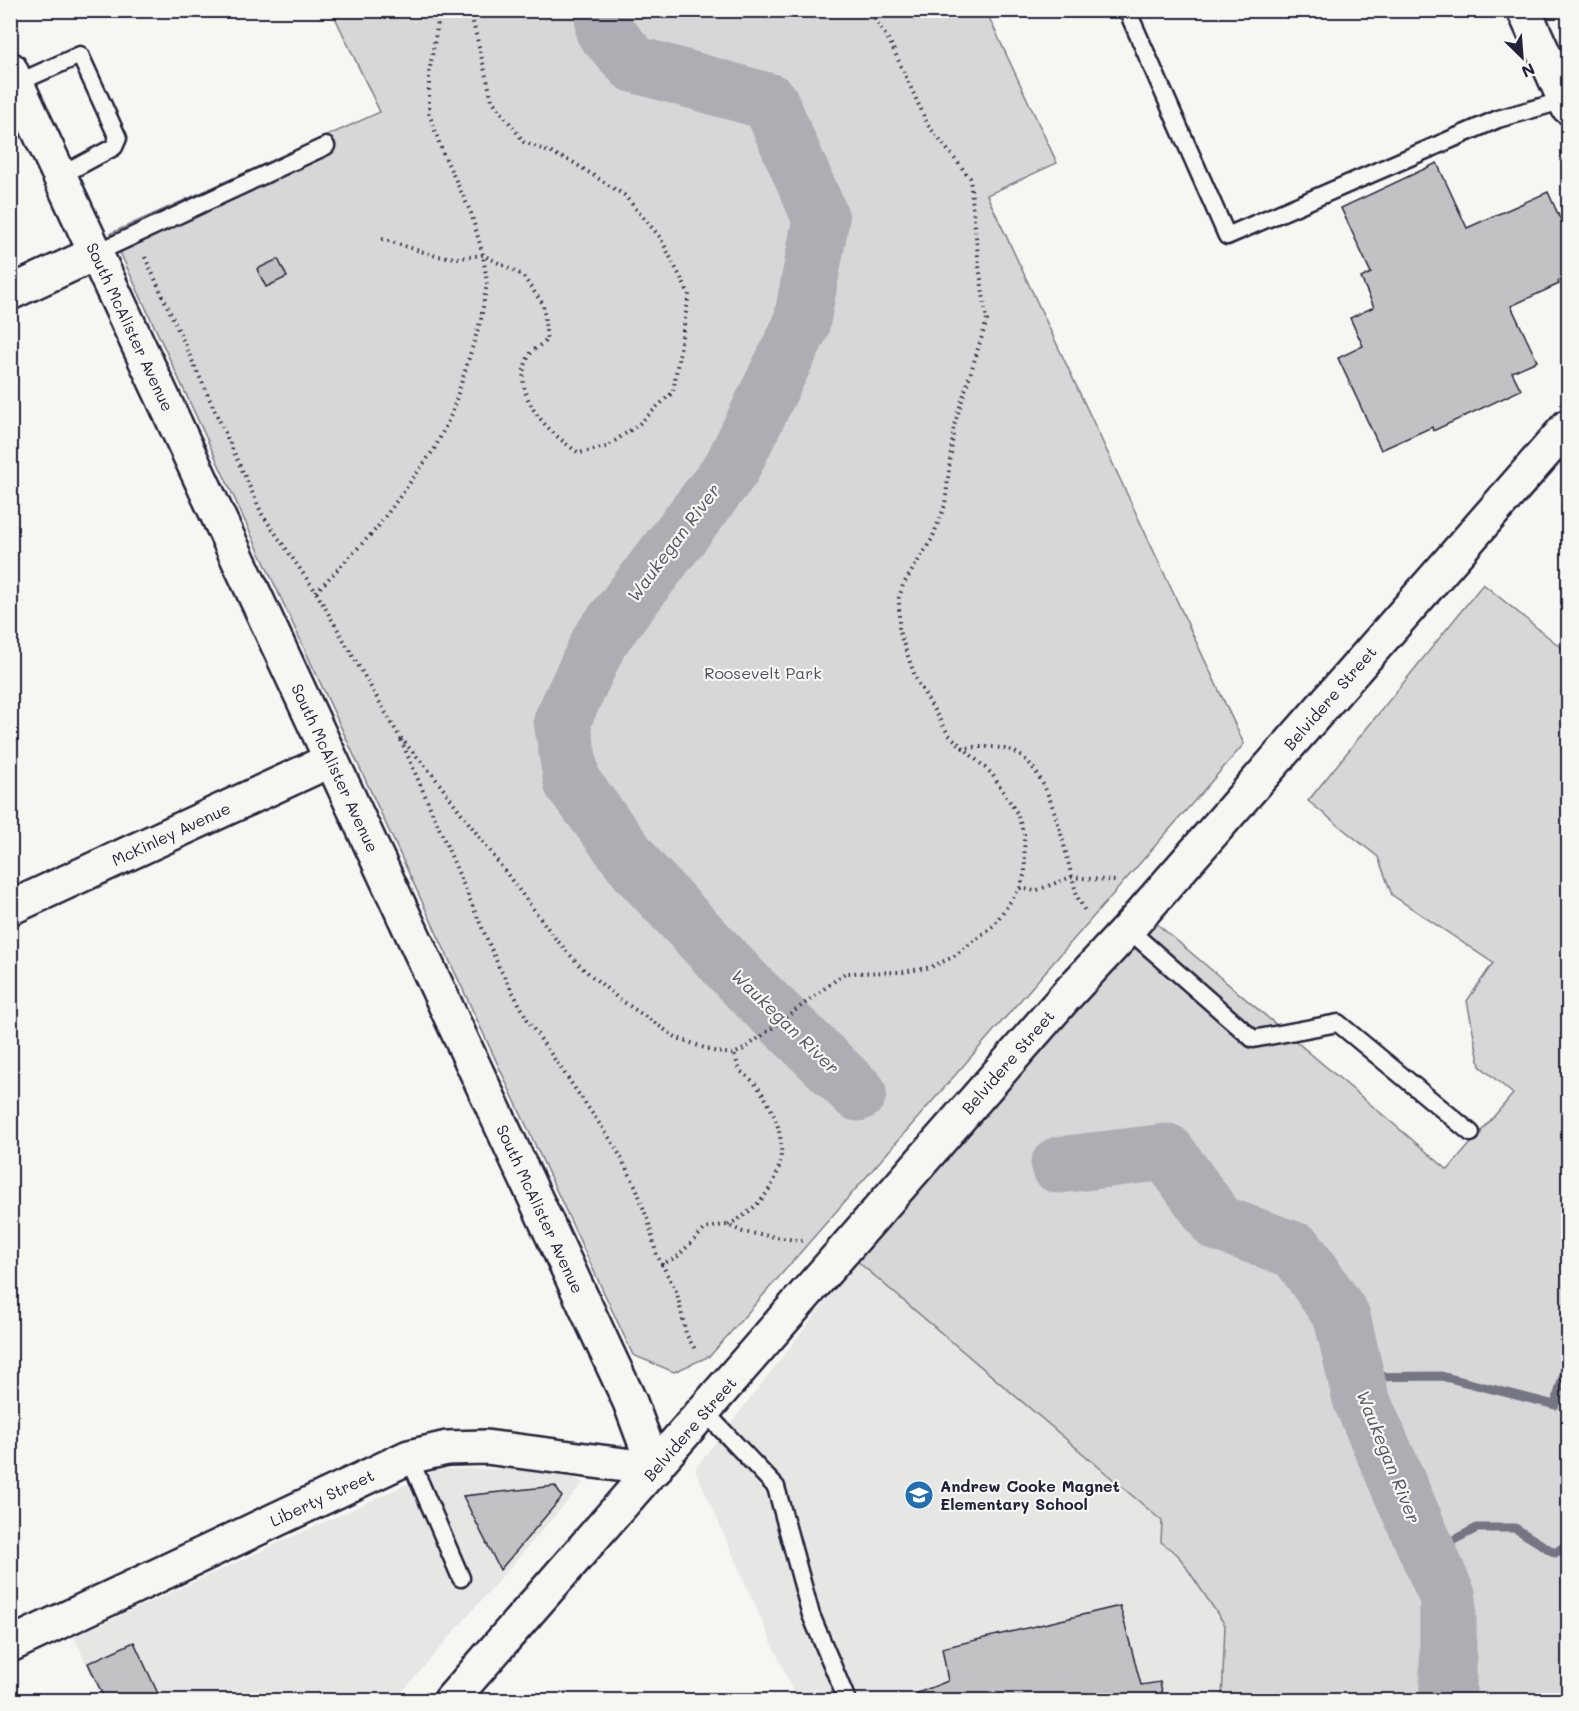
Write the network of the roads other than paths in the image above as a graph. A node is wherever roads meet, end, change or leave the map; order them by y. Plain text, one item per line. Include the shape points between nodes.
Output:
1 (1128, 10) edge
2 (1524, 10) edge
3 (14, 76) edge
4 (1564, 87) edge
5 (326, 146) dead end
6 (60, 176) junction
7 (96, 253) junction
8 (10, 293) edge
9 (1569, 426) edge
10 (331, 760) junction
11 (10, 908) edge
12 (1128, 929) junction
13 (1471, 1133) dead end
14 (705, 1412) junction
15 (409, 1457) junction
16 (655, 1468) junction
17 (461, 1578) dead end
18 (10, 1645) edge
19 (451, 1701) edge
20 (847, 1701) edge

1 - 4 lane via 1227,236
2 - 4 street
3 - 6 street, South McAlister Avenue
3 - 6 lane via 80,56 118,138 114,147
5 - 7 lane
6 - 7 street, South McAlister Avenue
7 - 8 street
7 - 10 street, South McAlister Avenue
9 - 12 street, Belvidere Street
10 - 11 street, McKinley Avenue
10 - 16 street, South McAlister Avenue via 627,1396
12 - 13 lane via 1253,1039 1338,1023
12 - 14 street, Belvidere Street
14 - 16 street, Belvidere Street
14 - 20 lane via 776,1487 812,1614
15 - 16 street, Liberty Street via 447,1448 486,1447
15 - 17 lane
15 - 18 street, Liberty Street
16 - 19 street, Belvidere Street

